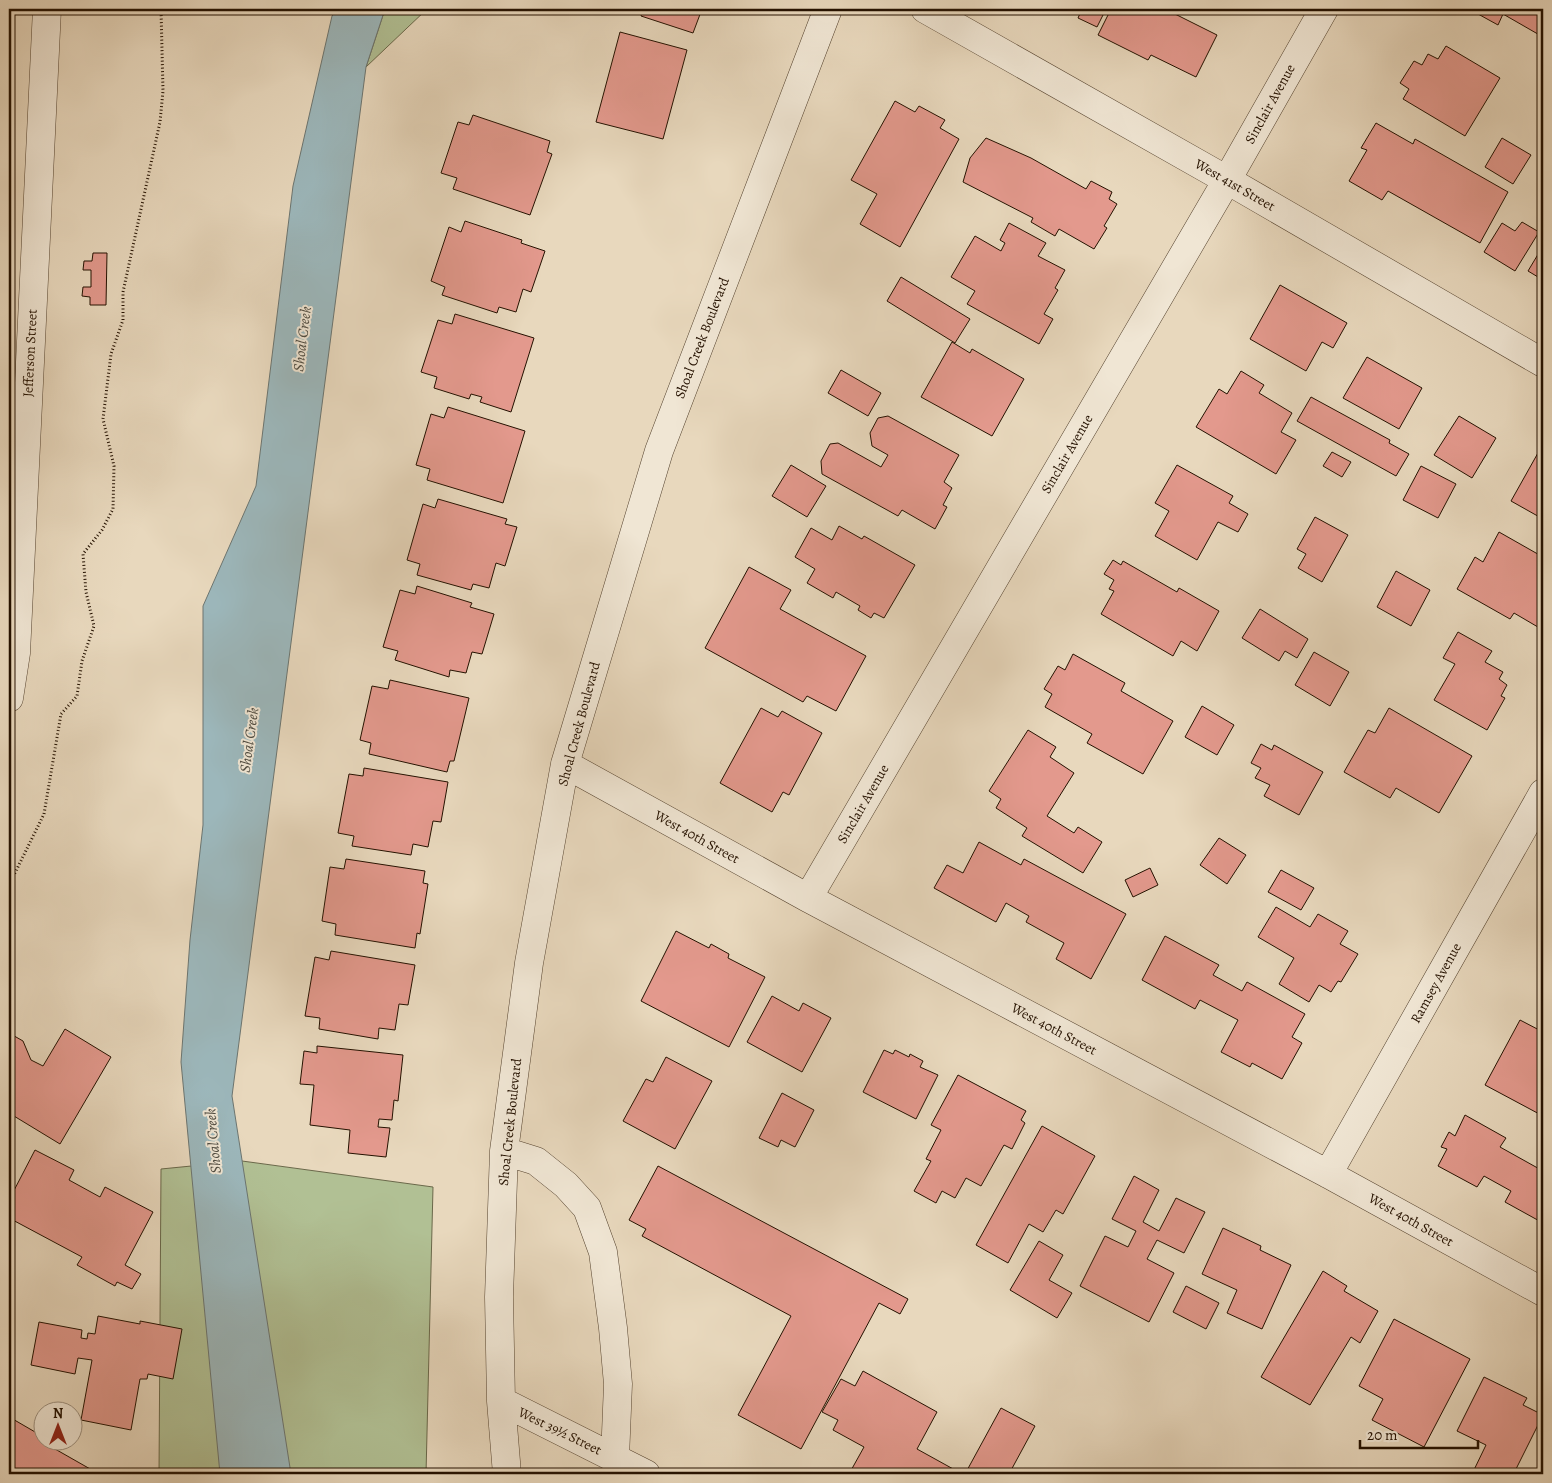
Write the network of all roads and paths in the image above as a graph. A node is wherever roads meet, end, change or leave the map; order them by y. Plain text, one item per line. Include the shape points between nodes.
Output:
1 (47, 9) edge
2 (161, 9) edge
3 (828, 9) edge
4 (925, 9) edge
5 (1324, 9) edge
6 (1227, 180) junction
7 (1543, 363) edge
8 (9, 698) edge
9 (565, 764) junction
10 (1543, 793) edge
11 (9, 882) edge
12 (808, 898) junction
13 (504, 1151) junction
14 (1328, 1174) junction
15 (1543, 1292) edge
16 (502, 1401) junction
17 (615, 1458) junction
18 (507, 1474) edge
19 (646, 1474) edge

1 - 8 street, Jefferson Street via 16,652
2 - 11 path via 163,92 160,122 123,292 123,320 111,354 103,419 114,466 113,508 84,554 86,592 94,626 82,661 77,696 61,714 44,814
3 - 9 street, Shoal Creek Boulevard via 659,451
4 - 6 street, West 41st Street
5 - 6 street, Sinclair Avenue
6 - 7 street, West 41st Street
6 - 12 street, Sinclair Avenue
9 - 12 street, West 40th Street
9 - 13 street, Shoal Creek Boulevard via 529,964
10 - 14 street, Ramsey Avenue
12 - 14 street, West 40th Street
13 - 16 street, Shoal Creek Boulevard via 499,1297
13 - 17 street via 536,1161 566,1185 587,1208 603,1252 618,1384
14 - 15 street, West 40th Street
16 - 17 street, West 39½ Street
16 - 18 street, Shoal Creek Boulevard
17 - 19 street, West 39½ Street

